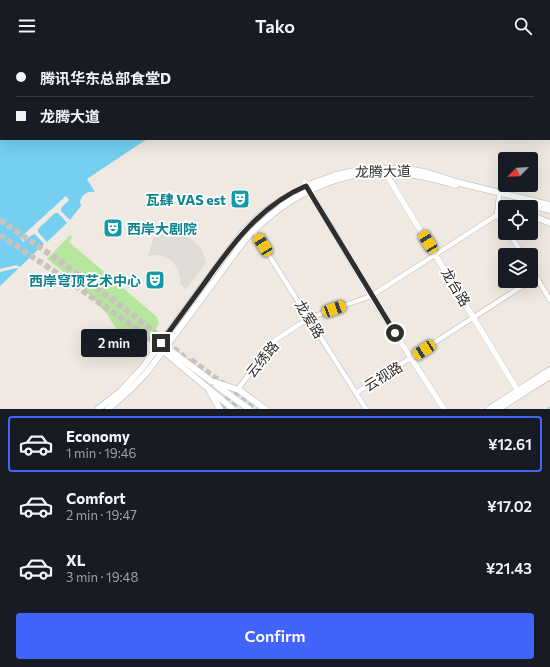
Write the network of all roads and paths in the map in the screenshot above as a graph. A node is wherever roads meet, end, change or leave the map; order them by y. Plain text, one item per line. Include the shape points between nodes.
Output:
1 (383, 168) junction
2 (306, 186) junction
3 (499, 194) junction
4 (550, 205) edge
5 (550, 210) edge
6 (497, 215) joint
7 (538, 218) edge
8 (550, 223) edge
9 (254, 230) junction
10 (437, 255) junction
11 (538, 280) edge
12 (520, 288) edge
13 (372, 296) junction
14 (550, 300) edge
15 (474, 317) junction
16 (309, 318) junction
17 (161, 346) junction
18 (411, 358) junction
19 (550, 370) edge
20 (550, 376) edge
21 (197, 378) junction
22 (211, 381) junction
23 (238, 389) junction
24 (518, 391) junction
25 (356, 393) junction
26 (98, 408) edge
27 (108, 409) edge
28 (220, 409) edge
29 (233, 409) edge
30 (249, 409) edge
31 (265, 409) edge
32 (366, 409) edge
33 (444, 409) edge
34 (489, 409) edge
35 (498, 409) edge

1 - 2 main road, 龙腾大道 via 374,173
1 - 3 main road, 龙腾大道
1 - 10 street, 龙台路
2 - 9 main road, 龙腾大道
2 - 13 street
2 - 17 main road, 龙腾大道 via 276,203 245,230 228,250
3 - 4 main road, 龙腾大道
3 - 5 main road, 龙腾大道
3 - 6 street
6 - 10 street, 云绣路
7 - 8 main road
9 - 16 street, 龙爱路
9 - 17 main road, 龙腾大道
10 - 13 street, 云绣路
10 - 15 street, 龙台路
11 - 14 street
12 - 15 street, 云视路
13 - 16 street, 云绣路
13 - 18 street
15 - 18 street, 云视路
15 - 24 street, 龙台路
16 - 23 street, 云绣路 via 274,341
16 - 25 street, 龙爱路
17 - 21 main road
17 - 22 main road
17 - 26 main road, 龙腾大道 via 128,384
17 - 27 main road, 龙腾大道 via 140,380
18 - 25 street, 云视路
18 - 33 street
19 - 24 main road
20 - 35 main road
21 - 28 main road
21 - 29 main road
22 - 23 main road
22 - 30 main road
23 - 31 main road
24 - 34 main road
25 - 32 street, 龙爱路

